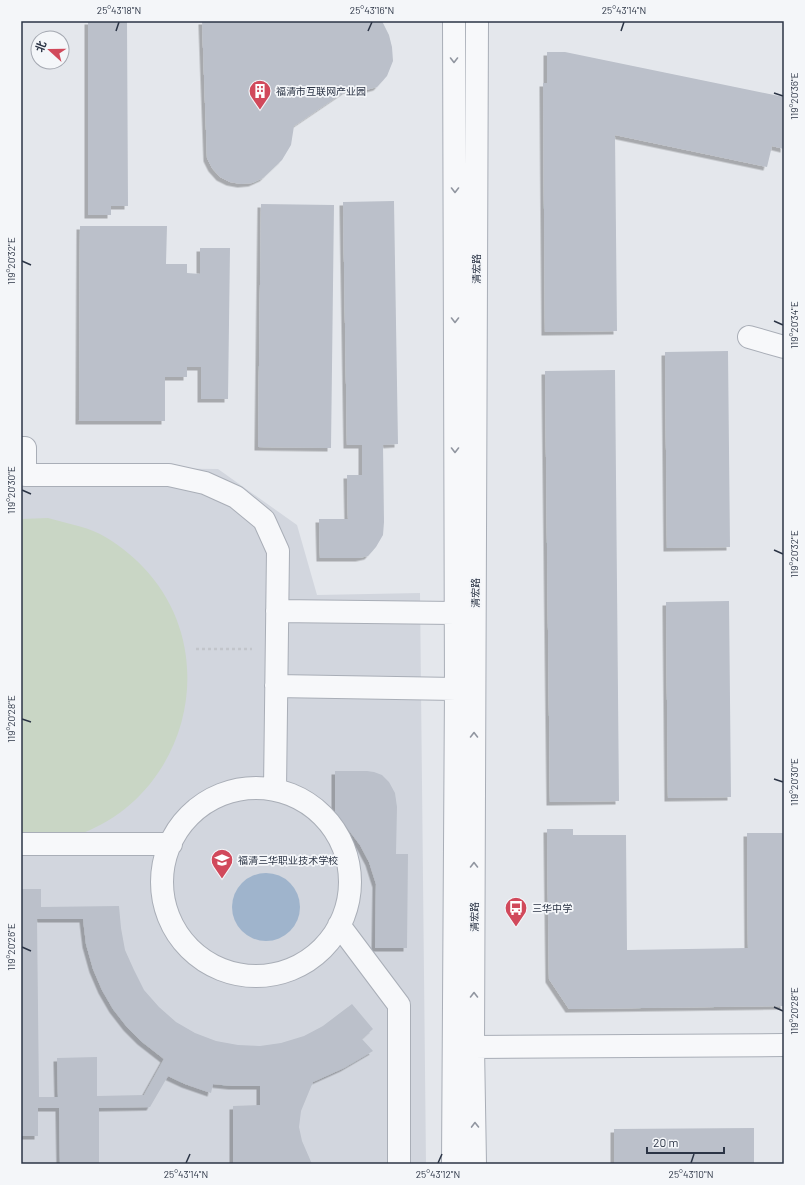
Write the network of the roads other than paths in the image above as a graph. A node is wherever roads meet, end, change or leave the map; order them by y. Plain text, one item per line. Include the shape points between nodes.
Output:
1 (454, 21) edge
2 (477, 21) edge
3 (750, 338) dead end
4 (784, 347) edge
5 (21, 448) edge
6 (277, 611) junction
7 (455, 613) junction
8 (276, 686) junction
9 (456, 689) junction
10 (275, 789) junction
11 (21, 844) edge
12 (171, 844) junction
13 (339, 925) junction
14 (784, 1045) edge
15 (473, 1047) junction
16 (400, 1164) edge
17 (453, 1164) edge
18 (476, 1164) edge

1 -> 7 street, 清宏路
15 -> 2 street, 清宏路
3 - 4 street
5 - 6 street via 25,448 25,474 169,475 205,483 236,497 264,520 278,551
6 - 7 street
6 - 8 street
7 - 9 street, 清宏路
8 - 9 street
8 - 10 street
9 - 17 street, 清宏路
10 - 12 street via 245,788 216,796 191,814 172,838
10 - 13 street via 304,800 327,819 343,845 350,875 348,905
11 - 12 street
12 - 13 street via 163,867 163,899 174,929 194,954 222,970 253,976 284,972 313,957 335,934
13 - 16 street via 399,1005
14 - 15 street
18 -> 15 street, 清宏路

